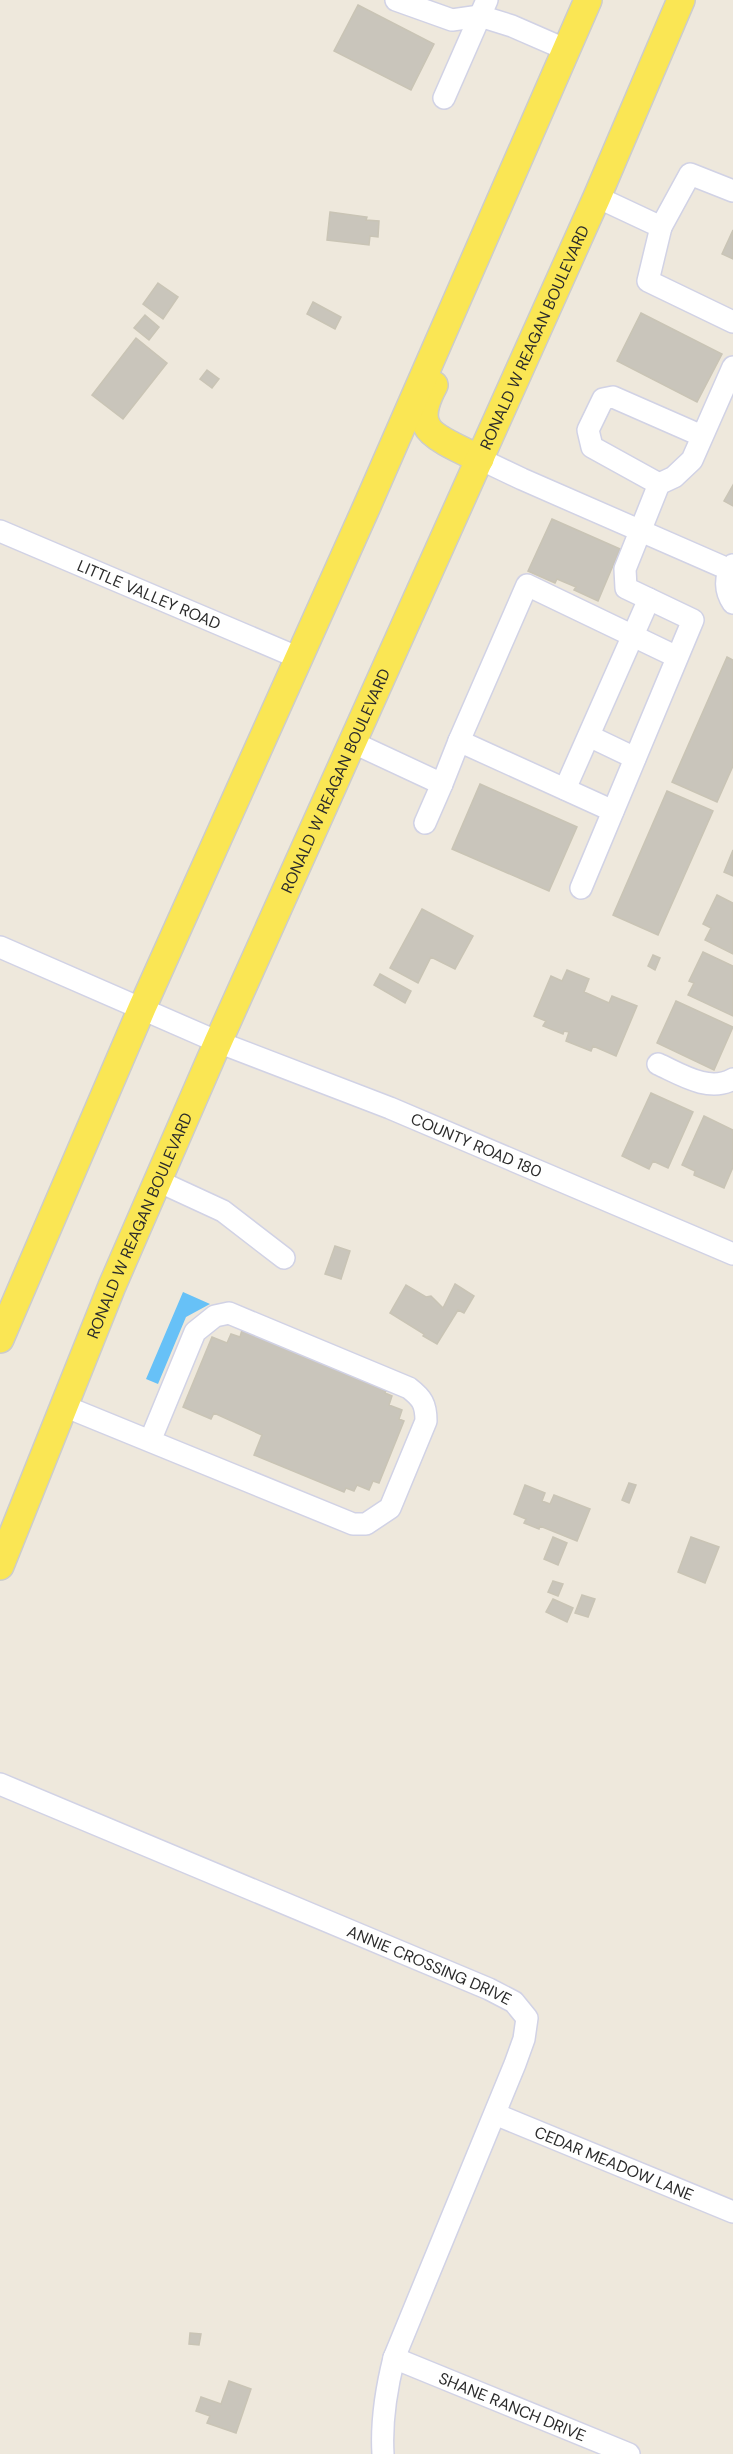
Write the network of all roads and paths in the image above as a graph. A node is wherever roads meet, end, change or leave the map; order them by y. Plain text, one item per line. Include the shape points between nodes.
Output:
1 (396, 0) edge
2 (588, 0) edge
3 (681, 0) edge
4 (483, 8) edge
5 (567, 50) junction
6 (444, 98) dead end
7 (733, 191) edge
8 (597, 197) junction
9 (661, 227) junction
10 (464, 286) junction
11 (733, 322) edge
12 (733, 367) edge
13 (702, 436) junction
14 (480, 459) junction
15 (658, 484) junction
16 (640, 530) junction
17 (0, 531) edge
18 (731, 567) edge
19 (649, 599) junction
20 (733, 603) edge
21 (634, 636) junction
22 (677, 657) junction
23 (299, 658) junction
24 (589, 736) junction
25 (459, 741) junction
26 (354, 743) junction
27 (635, 758) junction
28 (442, 784) junction
29 (565, 789) junction
30 (613, 811) junction
31 (425, 823) dead end
32 (581, 888) dead end
33 (0, 947) edge
34 (142, 1008) junction
35 (218, 1042) junction
36 (658, 1064) dead end
37 (733, 1079) edge
38 (158, 1181) junction
39 (733, 1254) edge
40 (284, 1258) dead end
41 (0, 1339) edge
42 (64, 1406) junction
43 (150, 1441) junction
44 (0, 1566) edge
45 (0, 1784) edge
46 (495, 2114) junction
47 (733, 2212) edge
48 (394, 2358) junction
49 (383, 2454) edge
50 (629, 2454) edge

1 - 4 street via 452,20
2 - 5 main road
3 - 8 main road, RONALD W REAGAN BOULEVARD
4 - 5 street via 512,26
4 - 6 street
5 - 10 main road
7 - 9 street via 690,174
8 - 9 street
8 - 14 main road, RONALD W REAGAN BOULEVARD
9 - 11 street via 648,281
10 - 14 main road via 455,338 424,412 427,426 434,434
10 - 23 main road
12 - 13 street
13 - 15 street via 692,460 674,477
13 - 15 street via 613,397 603,399 588,430 592,447
14 - 16 street
14 - 26 main road, RONALD W REAGAN BOULEVARD
15 - 16 street
16 - 18 street
16 - 19 street via 625,569 626,588
17 - 23 street, LITTLE VALLEY ROAD
18 - 20 street via 727,589
19 - 21 street
19 - 22 street via 693,620
21 - 22 street
21 - 24 street
21 - 25 street via 527,585
22 - 27 street
23 - 34 main road
24 - 27 street
24 - 29 street
25 - 28 street
25 - 29 street
26 - 28 street
26 - 35 main road, RONALD W REAGAN BOULEVARD
27 - 30 street
28 - 31 street
29 - 30 street
30 - 32 street
33 - 34 street, COUNTY ROAD 180
34 - 35 street, COUNTY ROAD 180
34 - 41 main road
35 - 38 main road, RONALD W REAGAN BOULEVARD
35 - 39 street, COUNTY ROAD 180 via 390,1108
36 - 37 street via 703,1083 724,1084
38 - 40 street via 223,1210
38 - 42 main road, RONALD W REAGAN BOULEVARD
42 - 43 street
42 - 44 main road, RONALD W REAGAN BOULEVARD
43 - 43 street via 353,1524 366,1524 390,1508 426,1421 426,1408 421,1397 409,1388 229,1313 216,1316 195,1332
45 - 46 street, ANNIE CROSSING DRIVE via 514,2002 527,2018 524,2039
46 - 47 street, CEDAR MEADOW LANE
46 - 48 street, ANNIE CROSSING DRIVE
48 - 49 street, ANNIE CROSSING DRIVE via 385,2395
48 - 50 street, SHANE RANCH DRIVE

